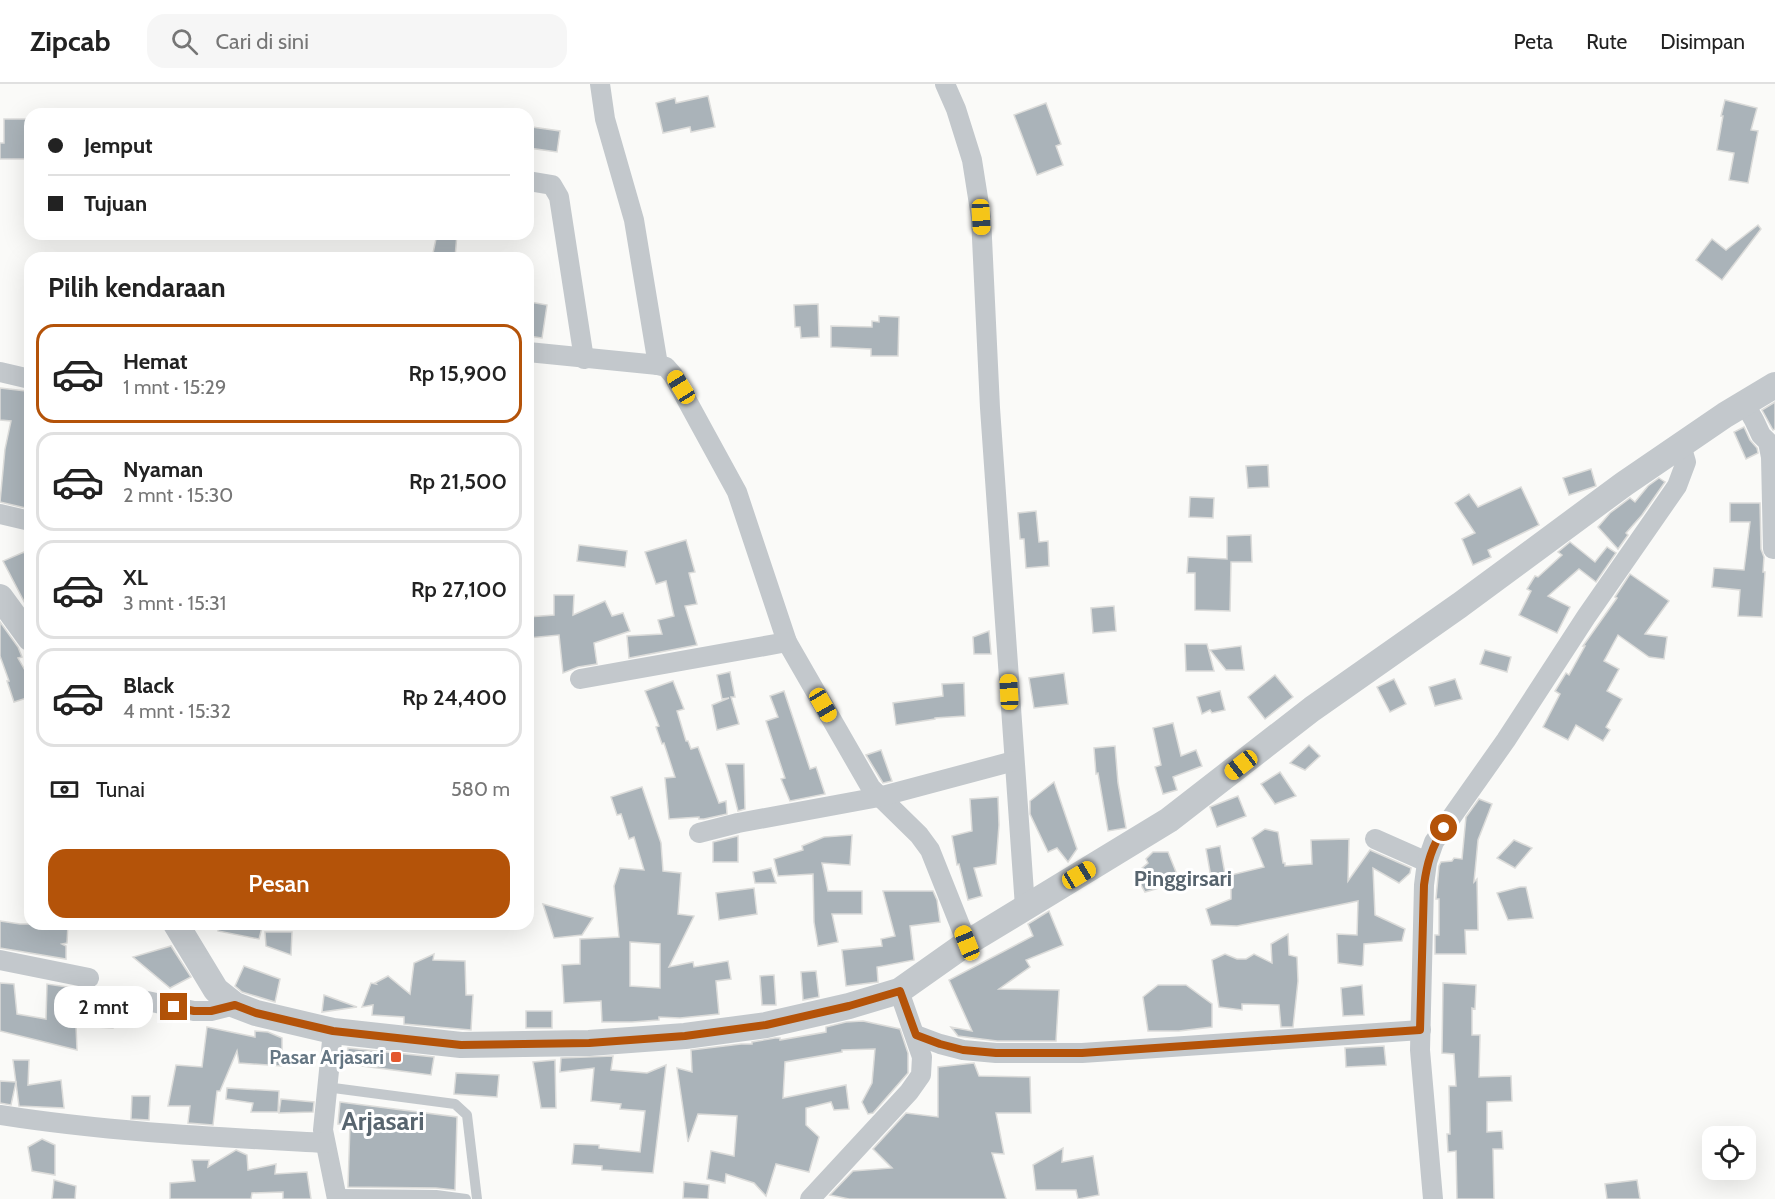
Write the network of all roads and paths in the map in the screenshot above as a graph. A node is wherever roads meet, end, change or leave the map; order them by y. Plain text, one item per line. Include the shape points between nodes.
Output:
1 (600, 84) edge
2 (945, 84) edge
3 (534, 182) edge
4 (534, 353) edge
5 (584, 359) junction
6 (658, 365) junction
7 (0, 372) edge
8 (1775, 373) edge
9 (24, 378) edge
10 (1758, 395) edge
11 (1681, 445) junction
12 (0, 514) edge
13 (24, 519) edge
14 (1773, 549) dead end
15 (0, 597) edge
16 (24, 630) edge
17 (787, 642) junction
18 (580, 679) dead end
19 (1014, 761) junction
20 (879, 797) junction
21 (699, 833) dead end
22 (1375, 839) dead end
23 (1427, 862) junction
24 (1025, 907) junction
25 (180, 930) edge
26 (967, 943) junction
27 (0, 960) edge
28 (89, 978) dead end
29 (900, 991) junction
30 (133, 998) dead end
31 (235, 1005) junction
32 (1420, 1030) junction
33 (333, 1031) junction
34 (916, 1035) junction
35 (326, 1087) junction
36 (0, 1115) edge
37 (324, 1143) junction
38 (337, 1197) edge
39 (466, 1199) edge
40 (477, 1199) edge
41 (810, 1199) edge
42 (1433, 1199) edge

1 - 6 street via 605,119 634,220
2 - 19 street via 972,160 981,217
3 - 5 street via 552,185 559,197
4 - 5 street
5 - 6 street
6 - 17 street via 673,375 737,492
7 - 9 street
8 - 10 street
10 - 11 street
10 - 14 street via 1754,420 1768,442 1771,457
11 - 23 street via 1686,462 1677,486 1434,842
11 - 24 street via 1312,709 1169,820
12 - 13 street
15 - 16 street
17 - 18 street
17 - 20 street
19 - 20 street
19 - 24 street
20 - 21 street
20 - 26 street via 930,850
22 - 23 street
23 - 32 street
24 - 26 street
25 - 31 street via 216,990
26 - 29 street
27 - 28 street
29 - 33 street via 766,1025 589,1043 461,1045
29 - 34 street
30 - 31 street via 194,1011
31 - 33 street
32 - 34 street via 1082,1053 963,1050
32 - 42 street
33 - 35 street
34 - 41 street via 922,1057 921,1075
35 - 37 street
35 - 40 lane via 455,1104 467,1115
36 - 37 street via 187,1135
37 - 38 street
38 - 39 lane via 436,1195

